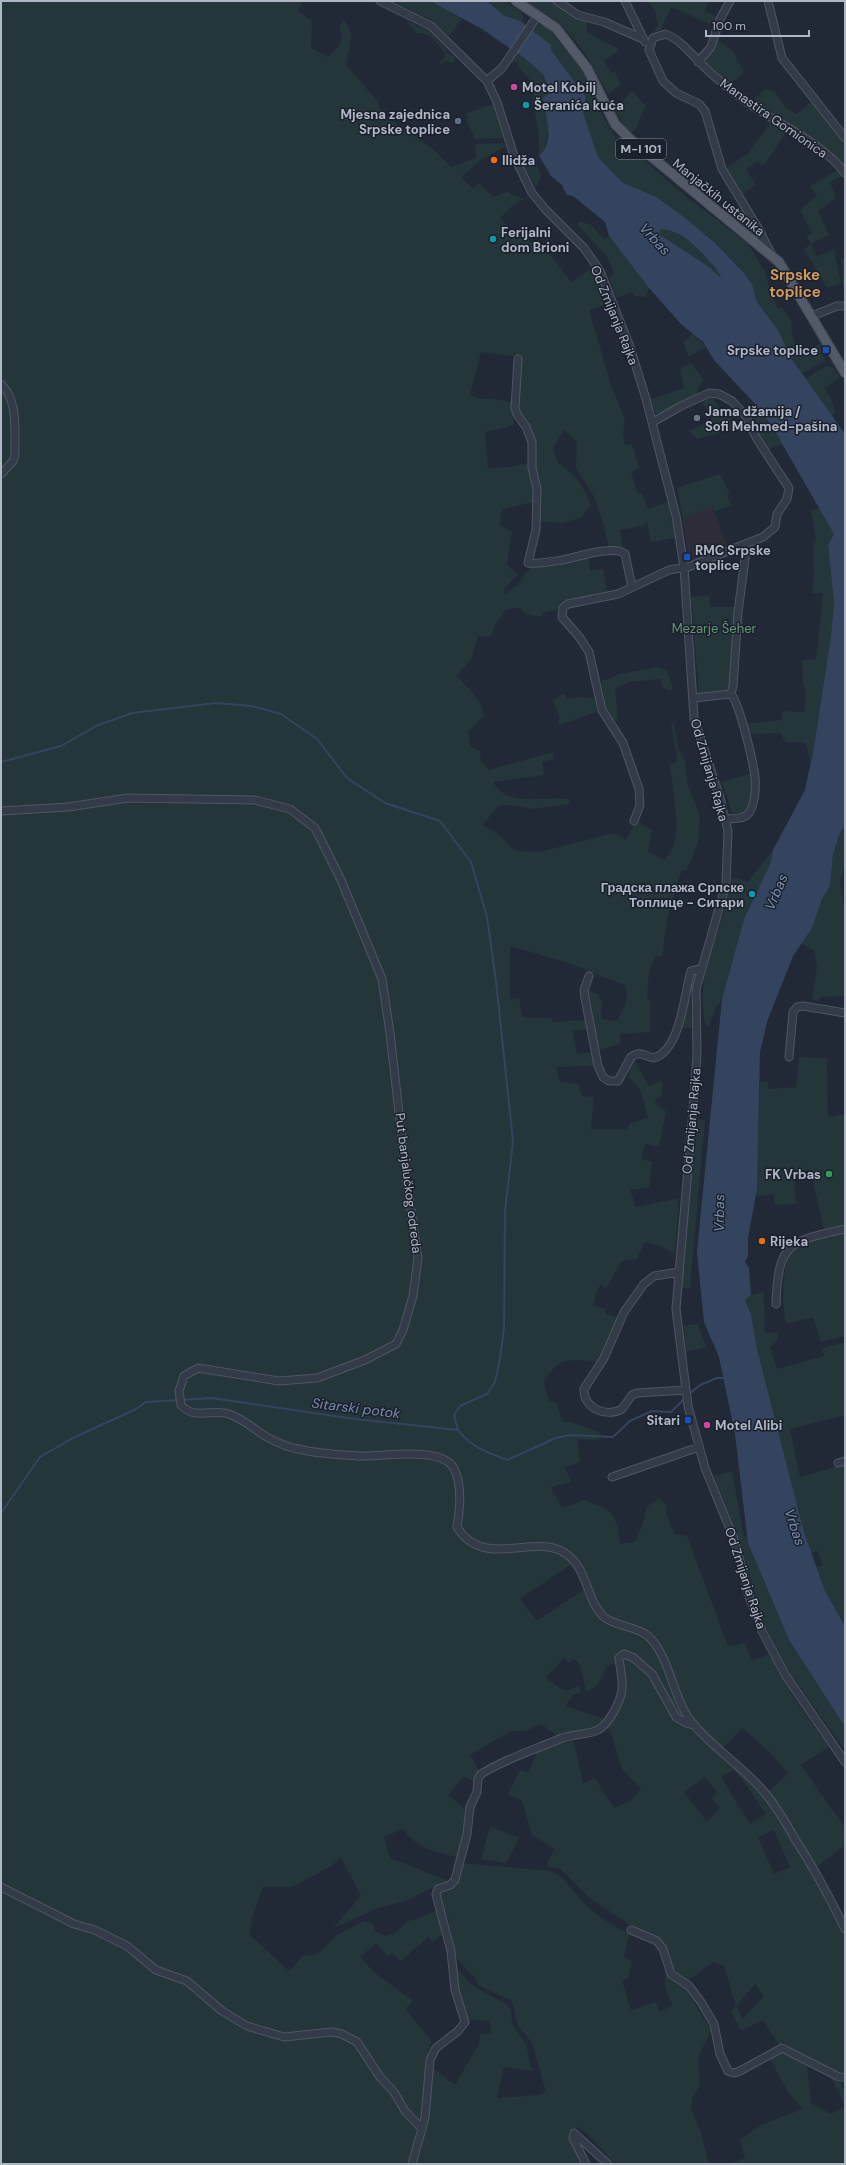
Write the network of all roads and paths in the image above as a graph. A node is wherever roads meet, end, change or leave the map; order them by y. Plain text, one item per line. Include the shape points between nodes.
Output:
1 (380, 1) edge
2 (516, 1) edge
3 (557, 1) edge
4 (624, 1) edge
5 (730, 1) edge
6 (768, 1) edge
7 (538, 15) junction
8 (642, 39) junction
9 (649, 46) junction
10 (698, 62) junction
11 (487, 81) junction
12 (845, 138) edge
13 (845, 173) edge
14 (761, 233) junction
15 (758, 245) junction
16 (773, 257) junction
17 (845, 306) edge
18 (812, 316) junction
19 (518, 359) dead end
20 (845, 373) edge
21 (1, 384) edge
22 (653, 422) junction
23 (1, 474) edge
24 (747, 544) junction
25 (684, 567) junction
26 (632, 587) junction
27 (731, 694) junction
28 (693, 698) junction
29 (1, 811) edge
30 (726, 819) junction
31 (634, 821) dead end
32 (700, 970) junction
33 (589, 976) dead end
34 (845, 1013) edge
35 (789, 1057) dead end
36 (845, 1229) edge
37 (678, 1272) junction
38 (776, 1304) dead end
39 (686, 1390) junction
40 (699, 1447) junction
41 (612, 1477) dead end
42 (694, 1725) junction
43 (845, 1762) edge
44 (1, 1887) edge
45 (845, 1929) edge
46 (631, 1930) dead end
47 (845, 2078) edge
48 (422, 2129) junction
49 (412, 2164) edge
50 (586, 2164) edge
51 (608, 2164) edge

1 - 11 street, Od Zmijanja Rajka via 431,26
2 - 7 main road, Manjačkih ustanika / M-I 101
3 - 8 street via 578,15 604,22
4 - 8 street
5 - 10 street via 720,19 714,41
6 - 12 street, Manastira Gomionica via 782,58
7 - 11 street via 508,60
7 - 15 main road, Manjačkih ustanika / M-I 101 via 556,28 587,68 622,132
8 - 9 street
9 - 10 street, Manastira Gomionica via 656,35 668,34
9 - 14 street via 663,81 676,92 699,104 705,111 722,169
10 - 13 street, Manastira Gomionica via 742,98 818,147
11 - 22 street, Od Zmijanja Rajka via 497,102 514,156 532,193 584,248 600,271 630,347
14 - 15 street via 762,238
14 - 16 street
15 - 16 main road, Manjačkih ustanika / M-I 101
16 - 18 main road, Manjačkih ustanika / M-I 101 via 781,265
17 - 18 street via 831,308
18 - 20 main road, Manjačkih ustanika / M-I 101
19 - 26 street via 516,408 532,442 532,468 537,488 536,530 528,563 621,551
21 - 23 street via 10,394 13,405 15,455
22 - 24 street via 709,393 724,396 744,413 790,491 777,514 773,529
22 - 25 street, Od Zmijanja Rajka via 673,500
24 - 25 street
24 - 27 street via 738,612 734,686
25 - 26 street via 670,570
25 - 28 street, Od Zmijanja Rajka
26 - 31 street via 608,598 568,604 563,608 561,615 589,652 602,710 619,736 632,768 639,789 640,802
27 - 28 street
27 - 30 street via 737,706 755,784 748,814 743,818
28 - 30 street, Od Zmijanja Rajka via 696,724
29 - 42 street, Put banjalučkog odreda via 68,807 128,798 255,800 290,810 315,828 341,880 382,979 418,1258 413,1296 396,1344 365,1360 317,1378 278,1381 198,1368 184,1376 179,1401 184,1408 193,1413 228,1413 274,1441 310,1452 361,1456 394,1453 444,1459 452,1466 458,1478 460,1512 457,1527 461,1534 484,1548 555,1548 570,1557 578,1565 597,1608 604,1617 632,1627 648,1637 662,1656 681,1706
30 - 32 street, Od Zmijanja Rajka via 726,881
32 - 33 street, Od Zmijanja Rajka via 691,971 685,1002 670,1044 657,1057 634,1054 620,1079 615,1082 603,1077 598,1066 584,990
32 - 37 street, Od Zmijanja Rajka via 695,997 695,1087
34 - 35 street via 797,1007 793,1012
36 - 38 street via 801,1240 787,1250 778,1282
37 - 39 street, Od Zmijanja Rajka via 677,1329
37 - 39 street via 654,1276 644,1284 624,1312 604,1358 584,1389 584,1395 590,1406 611,1412 622,1409 632,1395 637,1393
39 - 40 street, Od Zmijanja Rajka
40 - 41 street
40 - 43 street, Od Zmijanja Rajka via 734,1539 750,1599 770,1649
42 - 45 street, Put banjalučkog odreda via 746,1772 766,1794 826,1890
42 - 48 street via 676,1717 652,1674 634,1658 624,1654 619,1658 621,1694 603,1726 596,1731 563,1738 547,1746 516,1755 481,1774 470,1807 467,1834 455,1880 450,1886 438,1890 436,1894 451,1950 455,1990 465,2022 458,2031 442,2041 430,2060
44 - 48 street via 74,1924 95,1930 127,1946 156,1970 187,1981 222,2011 247,2026 284,2037 332,2032 357,2042 405,2111
46 - 47 street via 657,1941 671,1974 689,1986 701,2002 714,2024 720,2054 728,2072 740,2071 782,2048
48 - 49 street
50 - 51 street via 573,2138 574,2133

